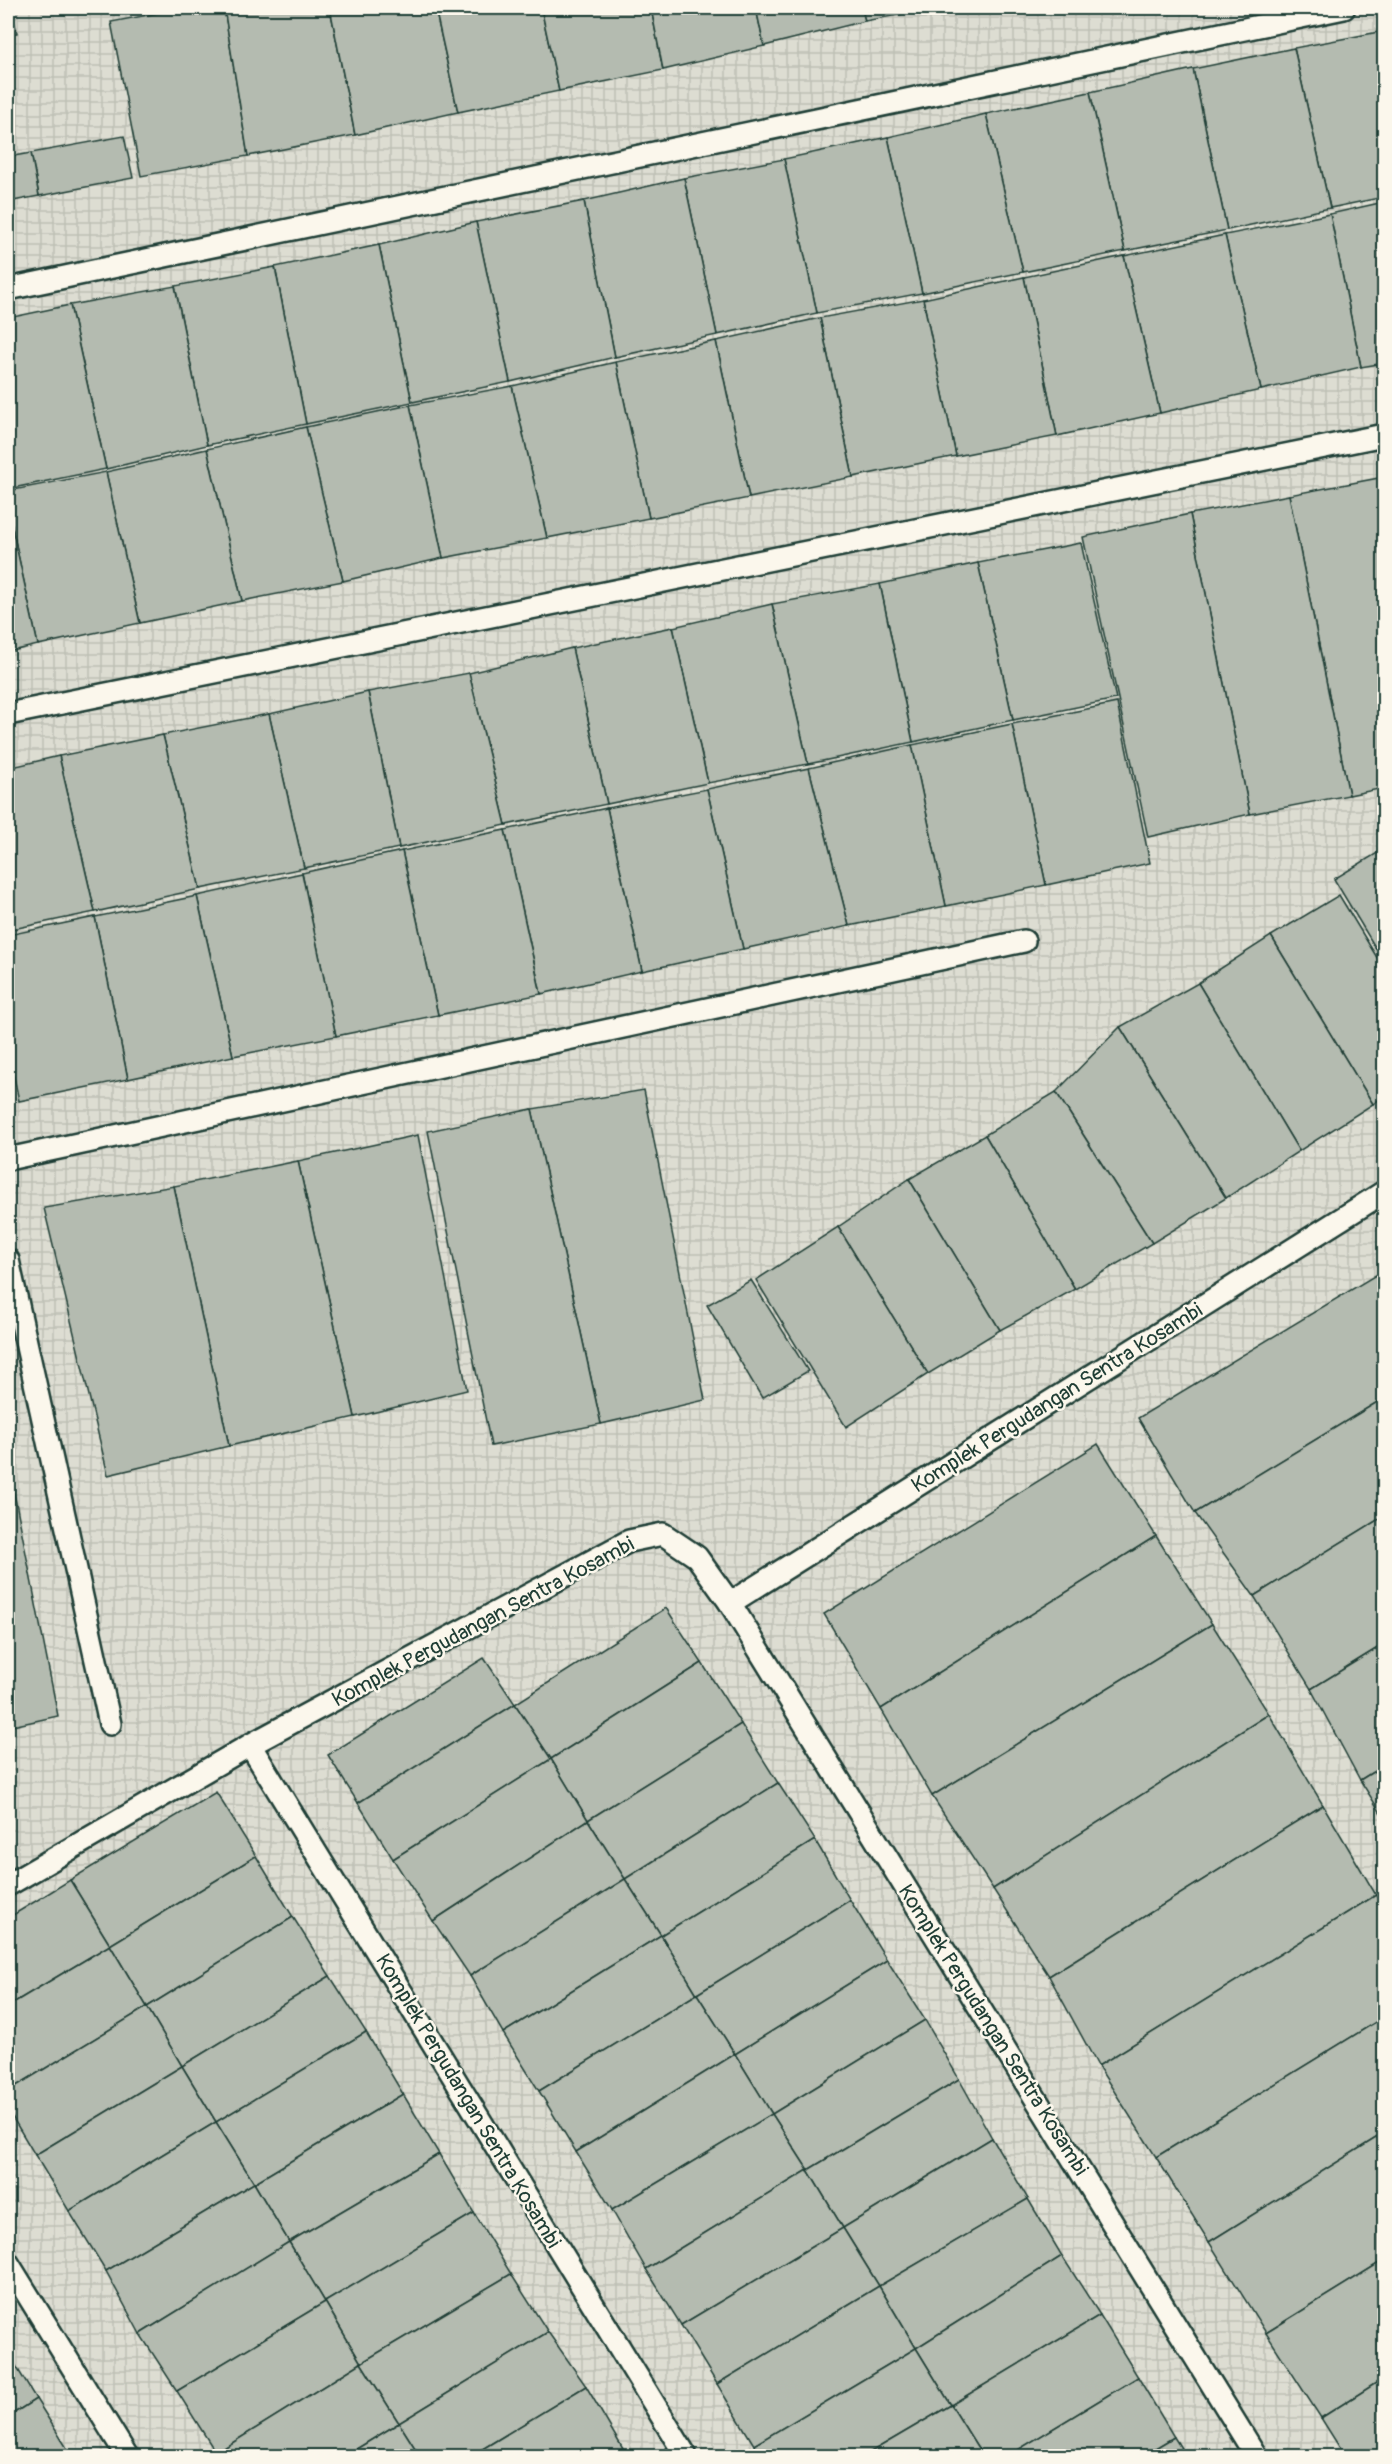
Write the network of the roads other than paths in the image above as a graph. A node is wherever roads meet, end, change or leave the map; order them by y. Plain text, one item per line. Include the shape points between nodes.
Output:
1 (1344, 8) edge
2 (8, 289) edge
3 (1384, 435) edge
4 (8, 714) edge
5 (1024, 941) dead end
6 (8, 1159) edge
7 (1384, 1192) edge
8 (8, 1260) edge
9 (11, 1295) edge
10 (730, 1604) junction
11 (110, 1724) dead end
12 (250, 1745) junction
13 (8, 1885) edge
14 (8, 2263) edge
15 (127, 2457) edge
16 (686, 2457) edge
17 (1256, 2457) edge

1 - 2 lane
3 - 4 lane
5 - 6 lane
7 - 10 lane, Komplek Pergudangan Sentra Kosambi
8 - 9 lane
9 - 11 lane
10 - 12 lane, Komplek Pergudangan Sentra Kosambi via 697,1557 663,1534 629,1541
10 - 17 lane, Komplek Pergudangan Sentra Kosambi
12 - 13 lane, Komplek Pergudangan Sentra Kosambi
12 - 16 lane, Komplek Pergudangan Sentra Kosambi
14 - 15 lane

